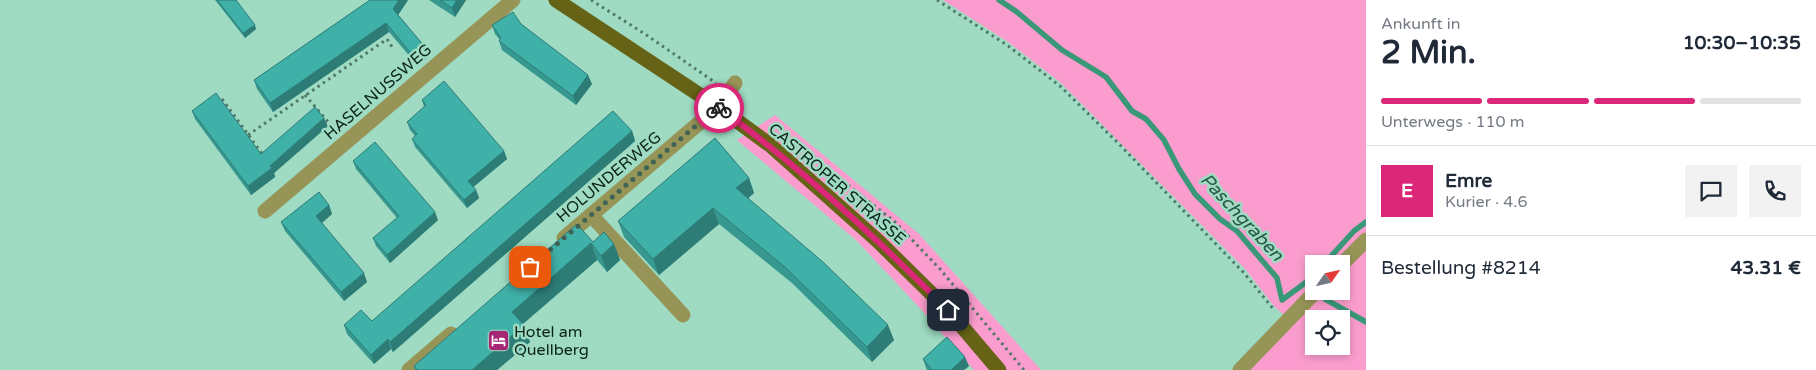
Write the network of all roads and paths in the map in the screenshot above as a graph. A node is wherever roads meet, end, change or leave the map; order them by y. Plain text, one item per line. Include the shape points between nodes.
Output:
1 (513, 0) edge
2 (556, 0) edge
3 (937, 0) edge
4 (392, 47) dead end
5 (735, 83) dead end
6 (305, 95) junction
7 (222, 99) edge
8 (718, 107) junction
9 (248, 135) junction
10 (346, 143) junction
11 (266, 159) edge
12 (265, 211) dead end
13 (591, 215) junction
14 (1366, 240) edge
15 (553, 248) edge
16 (1350, 256) edge
17 (1307, 300) edge
18 (683, 315) dead end
19 (1286, 322) junction
20 (462, 325) edge
21 (409, 370) edge
22 (998, 370) edge
23 (1240, 370) edge

1 - 10 street, HASELNUSSWEG
2 - 8 main road, CASTROPER STRASSE
3 - 19 path via 1007,45 1060,86 1230,259
4 - 6 path via 387,39
5 - 8 street, HOLUNDERWEG
6 - 9 path
6 - 10 path
7 - 9 path
8 - 13 street, HOLUNDERWEG
8 - 22 main road, CASTROPER STRASSE via 770,145 878,241 948,310
9 - 11 path
10 - 12 street, HASELNUSSWEG
13 - 15 street, HOLUNDERWEG
13 - 18 street
14 - 16 street
17 - 19 street
19 - 23 street
20 - 21 street

